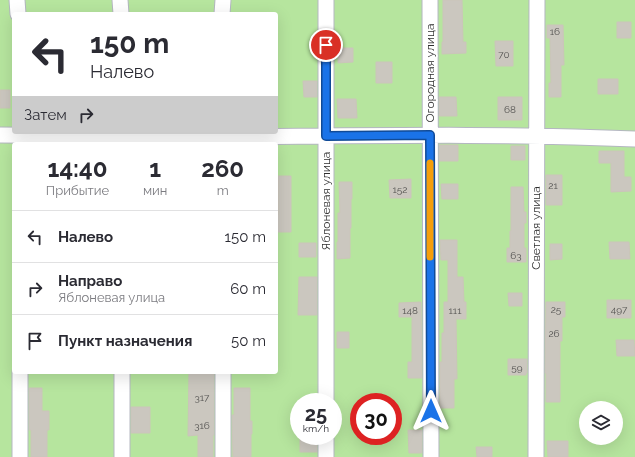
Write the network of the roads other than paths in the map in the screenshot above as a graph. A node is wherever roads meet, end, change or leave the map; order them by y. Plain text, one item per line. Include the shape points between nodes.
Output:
1 (18, 0) edge
2 (120, 0) edge
3 (222, 0) edge
4 (326, 0) edge
5 (430, 0) edge
6 (537, 0) edge
7 (18, 12) edge
8 (120, 12) edge
9 (222, 12) edge
10 (0, 135) edge
11 (430, 135) junction
12 (326, 136) junction
13 (536, 136) junction
14 (18, 137) edge
15 (121, 137) edge
16 (222, 138) edge
17 (635, 139) edge
18 (20, 374) edge
19 (122, 374) edge
20 (223, 374) edge
21 (326, 393) edge
22 (326, 445) edge
23 (20, 457) edge
24 (122, 457) edge
25 (224, 457) edge
26 (326, 457) edge
27 (431, 457) edge
28 (536, 457) edge

1 - 7 street
2 - 8 street
3 - 9 street
4 - 12 street, Яблоневая улица
5 - 11 street, Огородная улица
6 - 13 street, Светлая улица
10 - 14 street
11 - 12 street
11 - 13 street
11 - 27 street, Огородная улица
12 - 16 street
12 - 21 street, Яблоневая улица
13 - 17 street
13 - 28 street, Светлая улица
14 - 15 street
15 - 16 street
18 - 23 street
19 - 24 street
20 - 25 street
22 - 26 street

